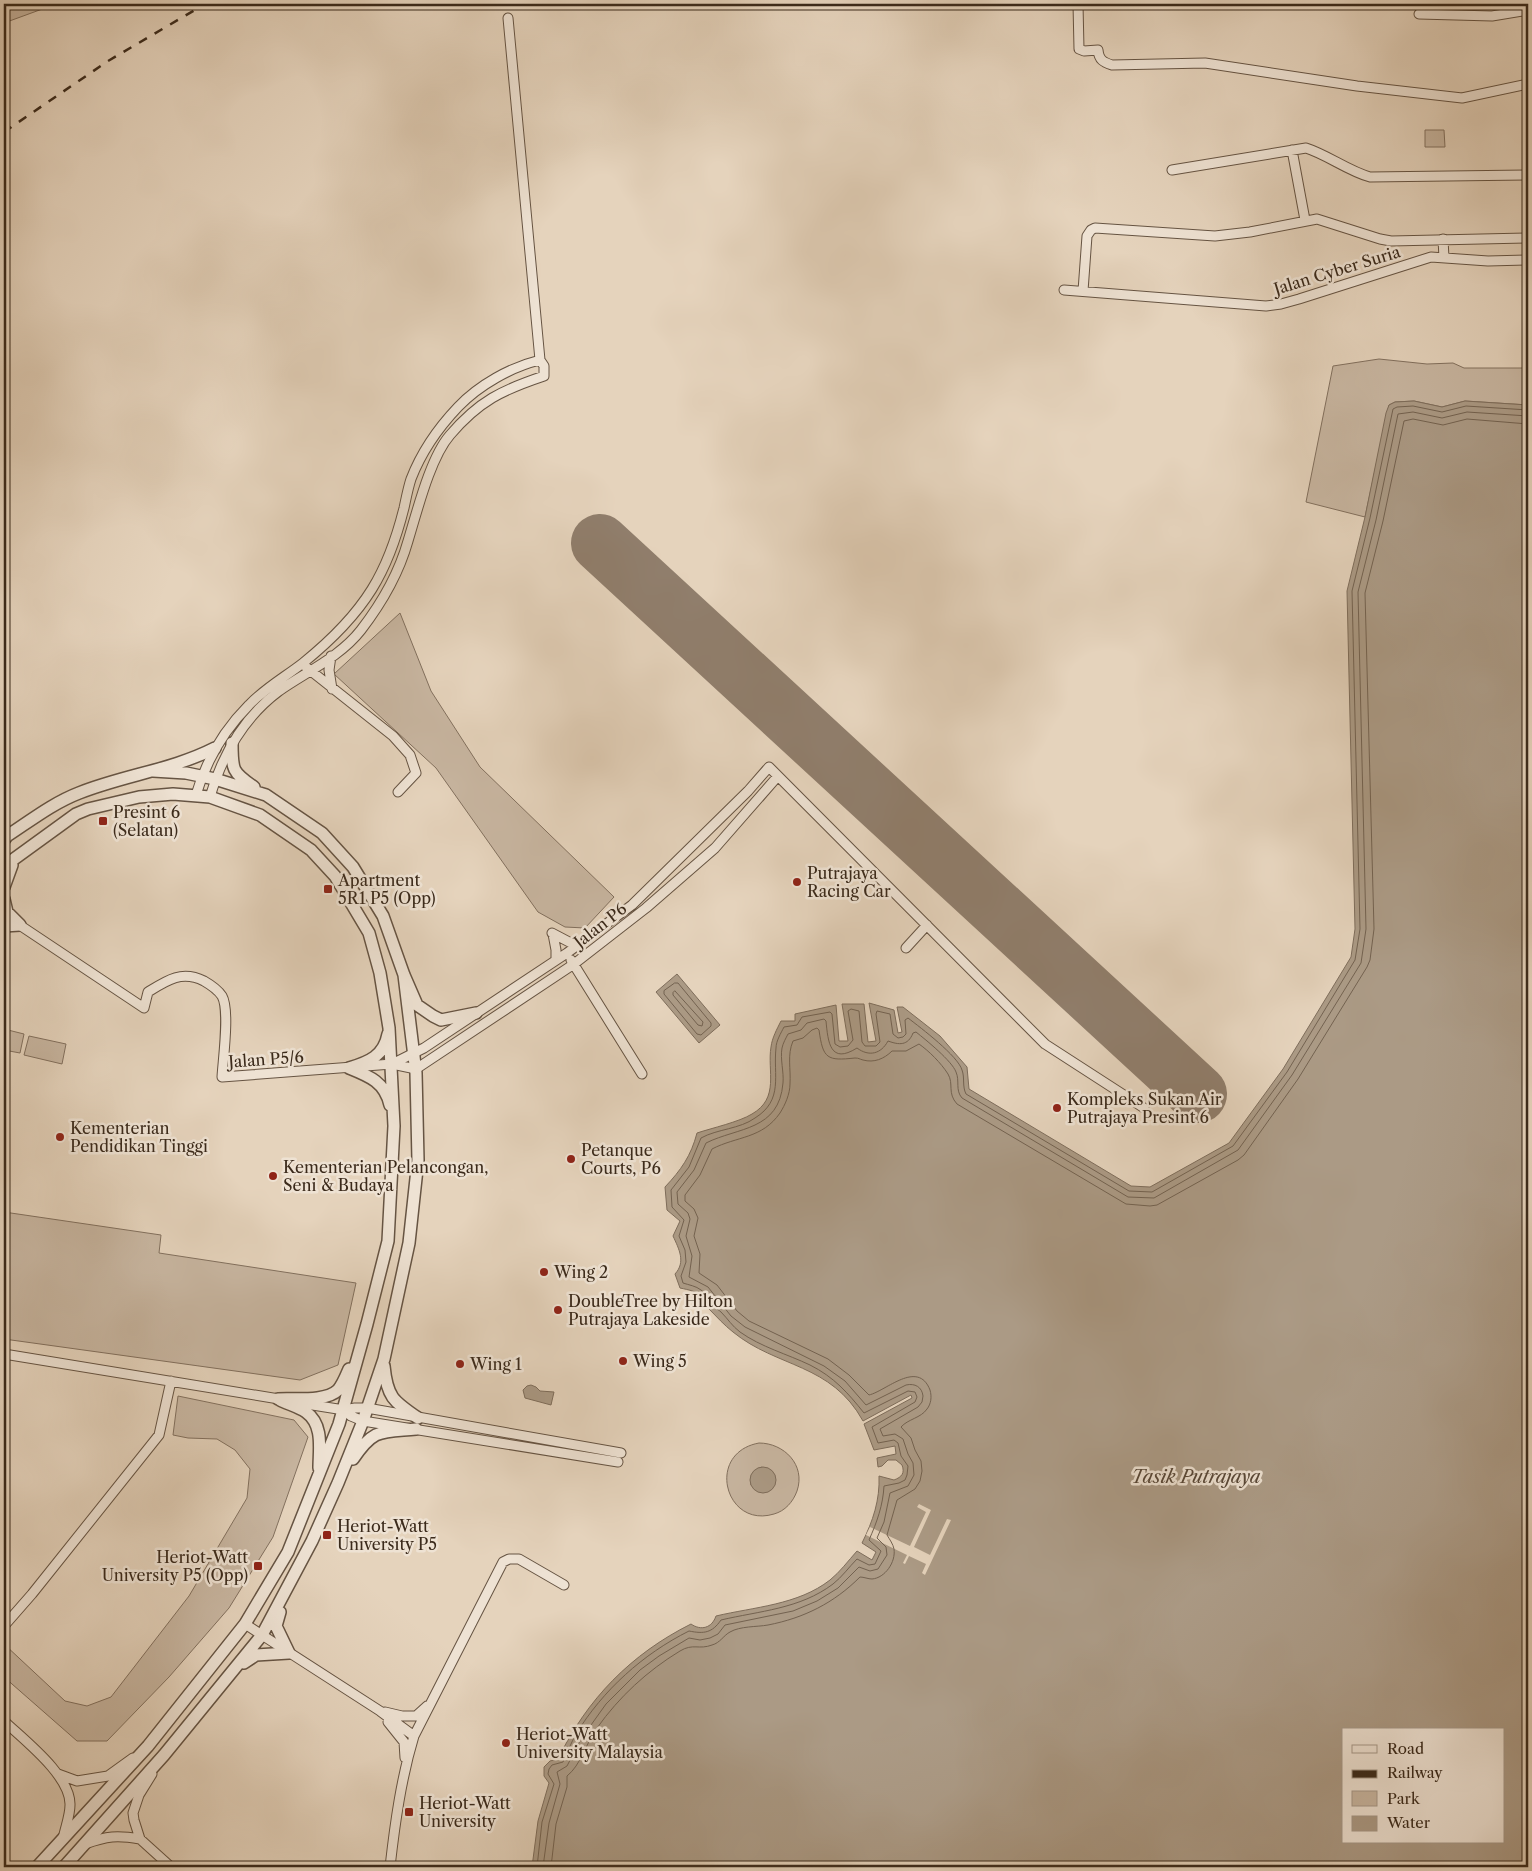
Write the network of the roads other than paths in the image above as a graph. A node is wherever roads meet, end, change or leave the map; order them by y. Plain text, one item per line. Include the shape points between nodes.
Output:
1 (1078, 4) edge
2 (1528, 10) edge
3 (1419, 14) dead end
4 (508, 18) dead end
5 (1528, 84) edge
6 (1292, 150) junction
7 (1172, 170) dead end
8 (1528, 175) edge
9 (1305, 220) junction
10 (1528, 238) edge
11 (1443, 239) junction
12 (1444, 258) junction
13 (1528, 260) edge
14 (1064, 290) dead end
15 (1083, 291) junction
16 (540, 360) junction
17 (331, 656) junction
18 (302, 664) junction
19 (309, 671) junction
20 (332, 689) junction
21 (232, 744) junction
22 (215, 748) junction
23 (153, 771) junction
24 (202, 776) junction
25 (778, 776) junction
26 (215, 778) junction
27 (398, 792) dead end
28 (196, 795) junction
29 (266, 795) junction
30 (210, 797) junction
31 (5, 838) edge
32 (14, 859) junction
33 (4, 872) edge
34 (4, 887) edge
35 (4, 899) edge
36 (4, 914) edge
37 (20, 925) junction
38 (927, 925) junction
39 (4, 926) edge
40 (578, 944) junction
41 (906, 948) dead end
42 (567, 953) junction
43 (556, 960) junction
44 (574, 964) junction
45 (404, 975) junction
46 (476, 1013) junction
47 (389, 1028) junction
48 (414, 1054) junction
49 (392, 1064) junction
50 (349, 1068) junction
51 (416, 1069) junction
52 (642, 1074) dead end
53 (1144, 1108) dead end
54 (394, 1126) junction
55 (367, 1324) junction
56 (4, 1354) edge
57 (384, 1359) junction
58 (171, 1381) junction
59 (278, 1399) junction
60 (367, 1408) junction
61 (344, 1410) junction
62 (363, 1421) junction
63 (417, 1423) junction
64 (620, 1457) dead end
65 (319, 1478) junction
66 (338, 1482) junction
67 (564, 1585) dead end
68 (285, 1594) junction
69 (245, 1624) junction
70 (4, 1626) edge
71 (262, 1635) junction
72 (289, 1653) junction
73 (236, 1669) junction
74 (433, 1701) junction
75 (380, 1711) junction
76 (4, 1721) edge
77 (414, 1736) junction
78 (148, 1746) junction
79 (164, 1755) junction
80 (405, 1766) junction
81 (58, 1774) junction
82 (63, 1839) junction
83 (140, 1839) junction
84 (86, 1844) junction
85 (37, 1867) edge
86 (64, 1867) edge
87 (171, 1867) edge
88 (390, 1867) edge

1 - 5 street via 1079,48 1098,50 1101,60 1112,65 1205,63 1462,98
2 - 3 street via 1492,16
4 - 16 street
6 - 7 street
6 - 8 street via 1306,148 1370,177
6 - 9 street
9 - 11 street via 1317,219 1391,241
9 - 15 street via 1215,236 1096,228 1087,236
10 - 11 street
11 - 12 street
12 - 13 street, Jalan Cyber Suria
12 - 15 street, Jalan Cyber Suria via 1431,257 1299,300 1266,306
14 - 15 street, Jalan Cyber Suria
16 - 17 street via 544,376 495,395 467,416 447,438 435,462 397,571 360,631
16 - 18 street via 483,386 440,428 411,480 390,552 373,589 348,622
17 - 19 street
17 - 20 street
18 - 19 street
18 - 22 street via 248,705
19 - 20 street
19 - 21 street via 257,709
20 - 27 street via 393,736 410,755 416,774
21 - 26 street
21 - 29 street via 233,768 238,776
22 - 23 street
22 - 24 street
23 - 24 street
23 - 31 street via 62,800
24 - 26 street
24 - 28 street
25 - 38 street
25 - 40 street, Jalan P6 via 769,767 632,905
25 - 44 street, Jalan P6 via 715,848
26 - 29 street
26 - 30 street
28 - 30 street
28 - 32 street via 139,797 88,809 76,814
29 - 45 street via 322,833 353,867 384,916
30 - 47 street via 260,814 311,850 335,876 369,933 380,973
32 - 33 street
32 - 34 street
35 - 37 street via 7,912
36 - 37 street, Jalan P5/6
37 - 39 street
37 - 50 street, Jalan P5/6 via 144,1008 148,992 181,976 210,984 222,997 226,1020 222,1077
38 - 41 street
38 - 53 street via 1045,1044
40 - 42 street, Jalan P6
40 - 43 street via 571,944 552,933
42 - 43 street, Jalan P6
42 - 44 street
43 - 46 street, Jalan P6
44 - 51 street, Jalan P6
44 - 52 street
45 - 46 street via 417,1005 432,1016 440,1020
45 - 48 street
46 - 48 street, Jalan P6
47 - 49 street
47 - 50 street via 387,1041 380,1053 371,1061
48 - 49 street, Jalan P6
48 - 51 street
49 - 50 street, Jalan P5/6
49 - 51 street
49 - 54 street
50 - 54 street via 383,1087
51 - 57 street via 418,1160 409,1243
54 - 55 street via 388,1241
55 - 59 street via 339,1389 332,1395
55 - 61 street
56 - 58 street
57 - 60 street
57 - 63 street via 388,1391
58 - 59 street
58 - 70 street via 159,1435
59 - 61 street
59 - 65 street via 307,1412 316,1423 320,1434
60 - 61 street
60 - 62 street
60 - 63 street
61 - 62 street
61 - 65 street
62 - 63 street
62 - 66 street
63 - 64 street
63 - 66 street via 372,1436
65 - 69 street via 288,1552
66 - 68 street
67 - 74 street via 519,1559 504,1562
68 - 71 street
68 - 72 street via 276,1626
69 - 71 street
69 - 78 street
71 - 72 street
71 - 73 street
72 - 73 street via 256,1655
72 - 75 street
73 - 79 street
74 - 75 street via 416,1716
74 - 77 street
75 - 77 street
75 - 80 street via 404,1742
76 - 81 street
77 - 80 street
78 - 81 street via 108,1776 77,1781
78 - 82 street
79 - 83 street via 139,1795 133,1813
79 - 84 street
80 - 88 street
81 - 82 street via 67,1788 70,1805
82 - 85 street
83 - 84 street via 107,1836
83 - 87 street
84 - 86 street

